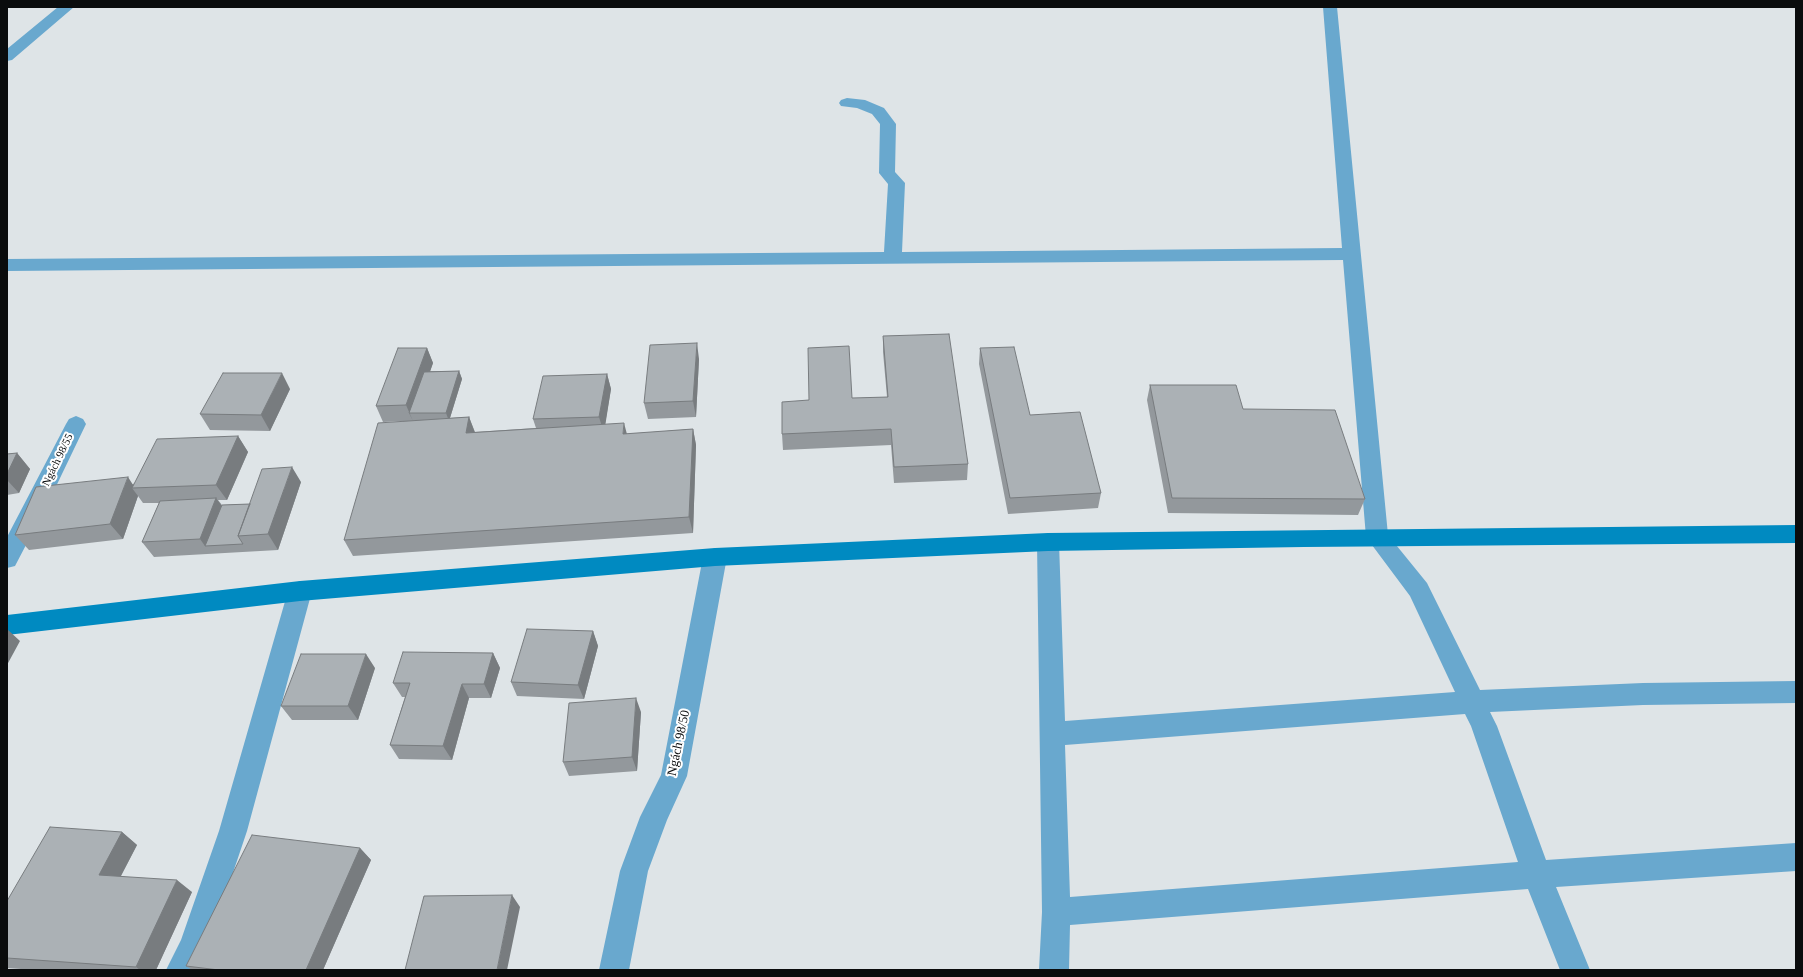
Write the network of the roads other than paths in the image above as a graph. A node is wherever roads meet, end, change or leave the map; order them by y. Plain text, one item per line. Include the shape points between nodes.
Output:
1 (67, 7) edge
2 (1330, 7) edge
3 (7, 57) edge
4 (847, 103) dead end
5 (1352, 254) junction
6 (893, 258) junction
7 (7, 265) edge
8 (76, 424) dead end
9 (1796, 534) edge
10 (1377, 537) junction
11 (1048, 542) junction
12 (715, 557) junction
13 (7, 559) edge
14 (300, 591) junction
15 (7, 626) edge
16 (1796, 692) edge
17 (1472, 702) junction
18 (1052, 734) junction
19 (1796, 857) edge
20 (1537, 875) junction
21 (1056, 912) junction
22 (181, 970) edge
23 (614, 970) edge
24 (1054, 970) edge
25 (1575, 970) edge

1 - 3 street
2 - 5 street
4 - 6 street via 859,103 878,111 888,124 887,173 897,183
5 - 6 street
5 - 10 street
6 - 7 street
8 - 13 street, Ngách 98/55
9 - 10 main road
10 - 11 main road
10 - 17 street via 1418,590
11 - 12 main road
11 - 18 street
12 - 14 main road
12 - 23 street, Ngách 98/50 via 674,776 654,817 634,871
14 - 15 main road
14 - 22 street via 233,831 193,947
16 - 17 street via 1644,694
17 - 18 street
17 - 20 street via 1484,726
18 - 21 street
19 - 20 street
20 - 21 street
20 - 25 street
21 - 24 street

